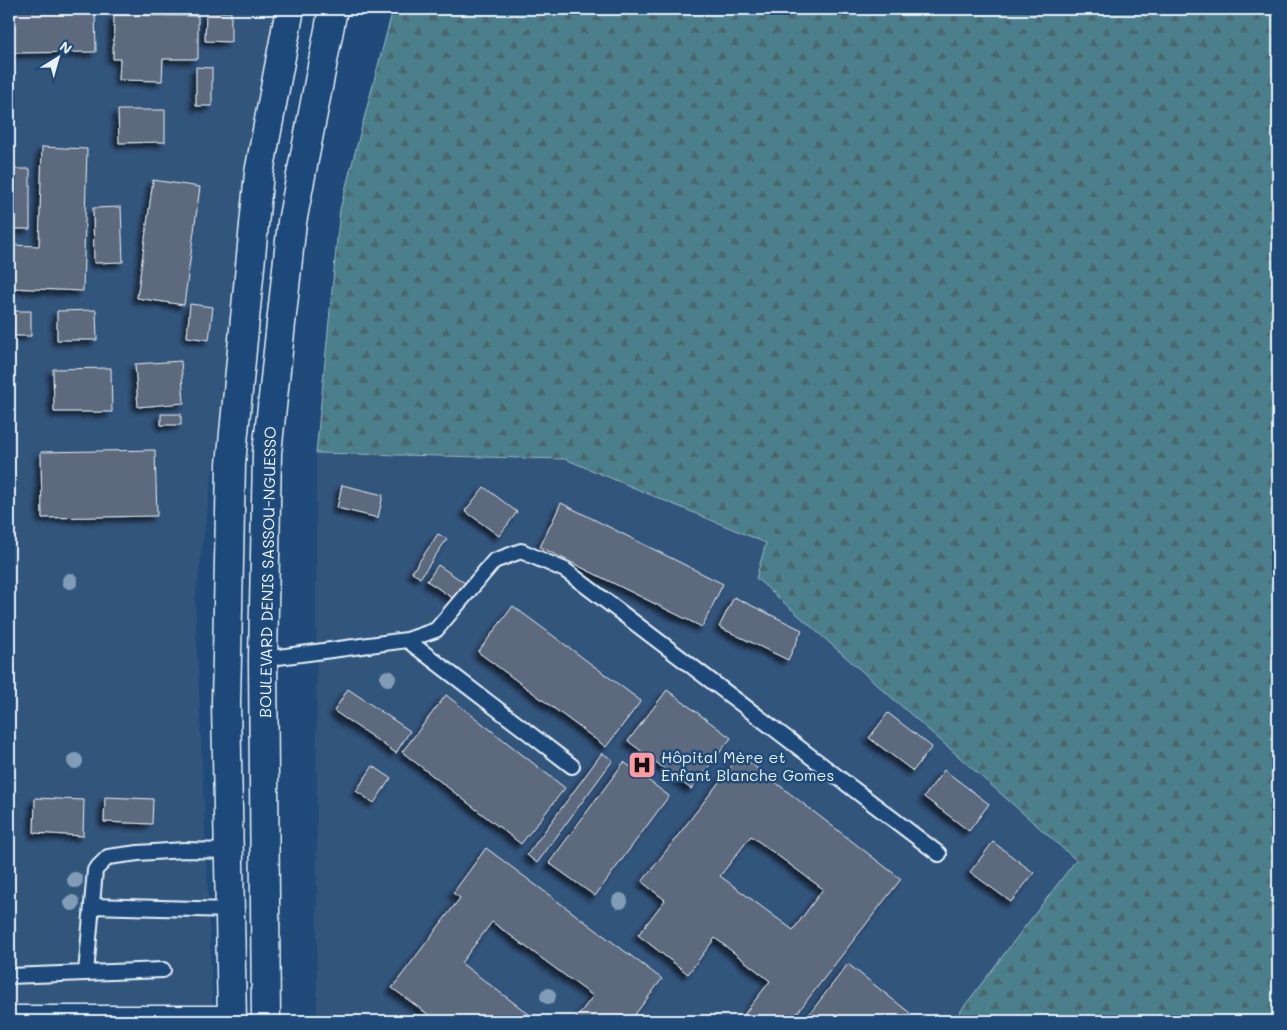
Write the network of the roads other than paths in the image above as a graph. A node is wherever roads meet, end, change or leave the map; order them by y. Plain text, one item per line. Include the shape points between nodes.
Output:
1 (290, 9) edge
2 (333, 9) edge
3 (407, 640) junction
4 (263, 659) junction
5 (572, 766) dead end
6 (228, 851) junction
7 (939, 854) dead end
8 (92, 906) junction
9 (230, 910) junction
10 (163, 970) dead end
11 (86, 973) junction
12 (9, 976) edge
13 (9, 1020) edge
14 (232, 1021) edge
15 (266, 1021) edge

1 - 6 main road via 260,173 231,464 226,703
2 - 4 main road, BOULEVARD DENIS SASSOU-NGUESSO via 292,222 268,444
3 - 4 lane
3 - 5 lane
3 - 7 lane via 436,630 494,561 521,551 565,570
4 - 15 main road, BOULEVARD DENIS SASSOU-NGUESSO
6 - 8 lane via 184,850 108,857 96,870
6 - 9 main road
8 - 9 lane
8 - 11 lane
9 - 14 main road
10 - 11 lane
11 - 12 lane
13 - 14 main road

